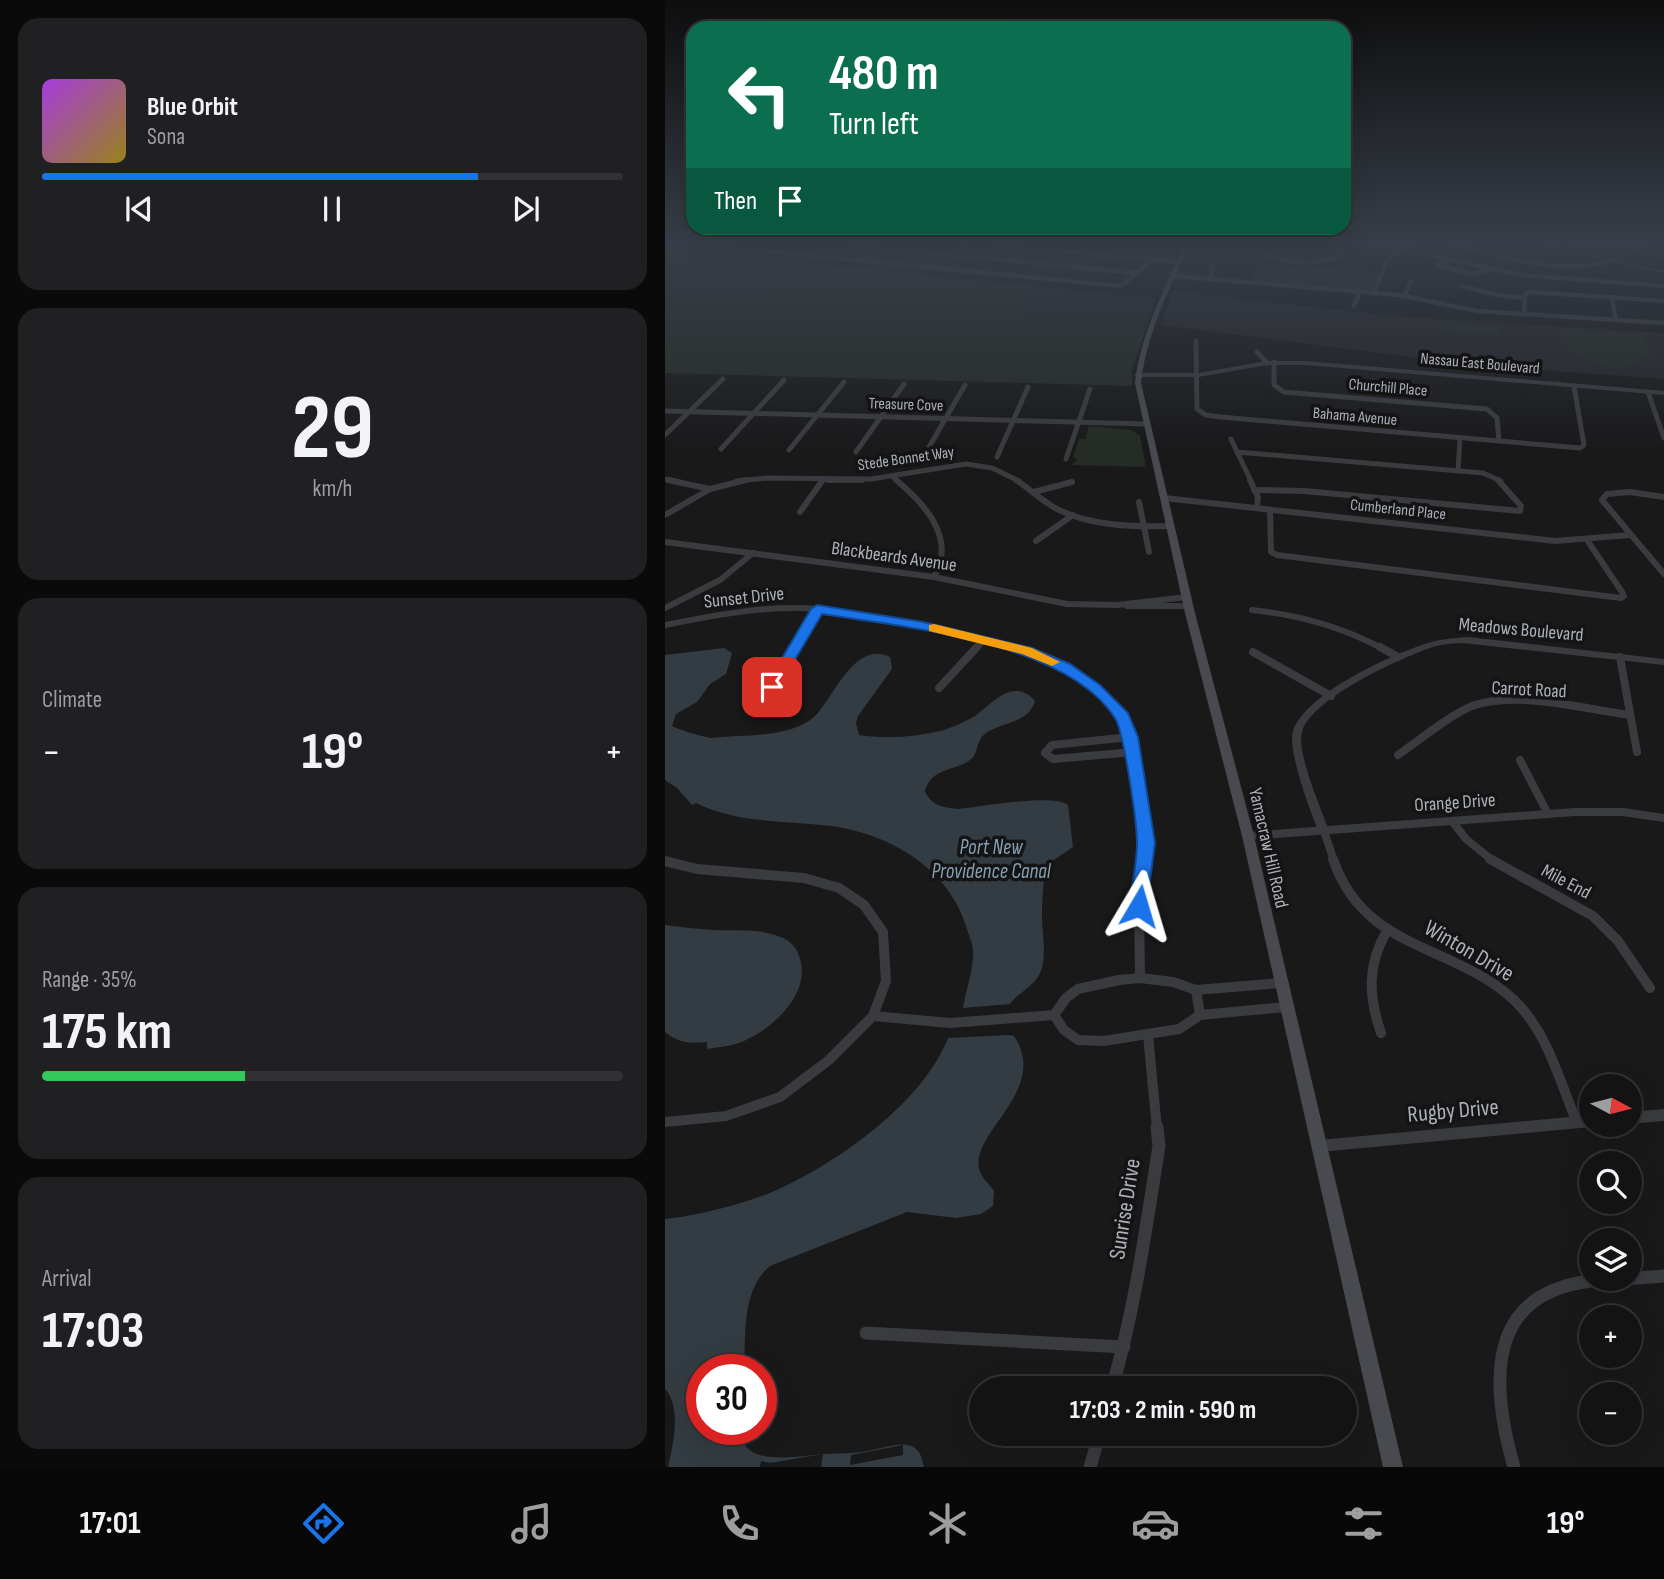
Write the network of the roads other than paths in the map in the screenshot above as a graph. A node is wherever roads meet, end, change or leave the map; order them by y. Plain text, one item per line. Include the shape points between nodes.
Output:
1 (1160, 312) edge
2 (1494, 312) edge
3 (1615, 312) edge
4 (1524, 315) joint
5 (1616, 320) junction
6 (1664, 323) edge
7 (1196, 341) dead end
8 (1257, 352) dead end
9 (1270, 363) junction
10 (1138, 373) junction
11 (1198, 374) junction
12 (723, 379) dead end
13 (784, 380) dead end
14 (844, 382) dead end
15 (904, 384) dead end
16 (965, 385) dead end
17 (1574, 386) junction
18 (1028, 387) dead end
19 (1090, 389) dead end
20 (1648, 392) junction
21 (1664, 393) edge
22 (665, 409) edge
23 (691, 410) junction
24 (755, 412) junction
25 (818, 414) junction
26 (882, 416) junction
27 (946, 418) junction
28 (1013, 420) junction
29 (1079, 421) junction
30 (1147, 422) junction
31 (665, 435) edge
32 (1460, 438) junction
33 (1664, 438) edge
34 (1231, 439) dead end
35 (1499, 442) junction
36 (721, 449) dead end
37 (789, 450) dead end
38 (856, 452) dead end
39 (1237, 452) junction
40 (925, 454) dead end
41 (997, 457) dead end
42 (1066, 459) dead end
43 (1458, 471) junction
44 (893, 477) junction
45 (665, 479) edge
46 (822, 481) junction
47 (1072, 482) dead end
48 (711, 489) junction
49 (1254, 490) junction
50 (1034, 492) junction
51 (1664, 497) edge
52 (1164, 498) junction
53 (1139, 502) dead end
54 (1258, 509) junction
55 (1270, 510) junction
56 (800, 512) dead end
57 (665, 515) edge
58 (1073, 515) junction
59 (1145, 526) junction
60 (1170, 526) junction
61 (1630, 536) junction
62 (1587, 540) junction
63 (1036, 541) dead end
64 (665, 542) edge
65 (1149, 552) dead end
66 (753, 553) junction
67 (1664, 574) edge
68 (934, 577) junction
69 (1188, 602) junction
70 (665, 608) edge
71 (817, 609) junction
72 (1252, 610) dead end
73 (665, 625) edge
74 (984, 640) junction
75 (1253, 652) dead end
76 (1398, 657) junction
77 (1621, 657) junction
78 (1664, 662) edge
79 (772, 687) dead end
80 (939, 688) dead end
81 (1331, 696) junction
82 (1630, 715) junction
83 (1130, 737) junction
84 (1134, 752) junction
85 (1637, 752) dead end
86 (1398, 755) dead end
87 (1520, 760) dead end
88 (1548, 814) junction
89 (1664, 818) edge
90 (1452, 821) junction
91 (1324, 831) junction
92 (1248, 836) junction
93 (665, 861) edge
94 (1388, 929) junction
95 (1140, 978) junction
96 (1280, 983) junction
97 (1650, 988) dead end
98 (1196, 990) junction
99 (1286, 1007) junction
100 (1054, 1015) junction
101 (1200, 1015) junction
102 (873, 1016) junction
103 (1381, 1033) dead end
104 (1148, 1035) junction
105 (1579, 1113) edge
106 (1664, 1115) edge
107 (1642, 1117) edge
108 (665, 1122) edge
109 (1579, 1122) edge
110 (1319, 1146) junction
111 (1664, 1276) edge
112 (866, 1333) dead end
113 (1124, 1347) junction
114 (1116, 1376) edge
115 (1096, 1446) edge
116 (1090, 1467) edge
117 (1393, 1467) edge
118 (1514, 1467) edge

1 - 10 main road
2 - 4 street
3 - 5 street
4 - 5 street
5 - 6 street
7 - 11 street, Bahama Avenue
8 - 9 street, Churchill Place
9 - 11 street, Nassau East Boulevard
9 - 17 street, Nassau East Boulevard
9 - 35 street, Churchill Place via 1274,385 1285,392 1492,411 1498,419
10 - 11 street, Nassau East Boulevard
10 - 30 main road, Yamacraw Hill Road
11 - 32 street, Bahama Avenue via 1197,410 1206,415
12 - 23 street
13 - 24 street
14 - 25 street
15 - 26 street
16 - 27 street
17 - 20 street, Nassau East Boulevard
17 - 35 street, Bahama Avenue via 1584,445 1580,448
18 - 28 street
19 - 29 street
20 - 21 street, Nassau East Boulevard
20 - 33 street
22 - 23 street, Treasure Cove
23 - 24 street, Treasure Cove
23 - 31 street
24 - 25 street, Treasure Cove
24 - 36 street
25 - 26 street, Treasure Cove
25 - 37 street
26 - 27 street, Treasure Cove
26 - 38 street
27 - 28 street, Treasure Cove
27 - 40 street
28 - 29 street, Treasure Cove
28 - 41 street
29 - 30 street, Treasure Cove
29 - 42 street
30 - 52 main road, Yamacraw Hill Road
32 - 35 street, Bahama Avenue
32 - 43 street
34 - 39 street
39 - 43 street
39 - 49 street
43 - 49 street via 1483,473 1501,481 1521,506 1520,511
44 - 46 street, Stede Bonnet Way
44 - 50 street, Stede Bonnet Way via 931,467 971,464 1003,472
44 - 68 street via 926,506 937,529 942,563
45 - 48 street
46 - 48 street, Stede Bonnet Way via 755,479
46 - 56 street
47 - 50 street
48 - 57 street, Stede Bonnet Way
49 - 54 street
50 - 58 street, Stede Bonnet Way
51 - 61 street via 1622,492 1602,496
52 - 54 street, Cumberland Place
52 - 60 main road, Yamacraw Hill Road
53 - 59 street
54 - 55 street, Cumberland Place
55 - 62 street, Cumberland Place via 1555,541
55 - 62 street via 1271,552 1277,555 1621,598 1622,592
58 - 59 street, Stede Bonnet Way
58 - 63 street
59 - 60 street, Stede Bonnet Way
59 - 65 street
60 - 69 main road, Yamacraw Hill Road
61 - 62 street, Cumberland Place
61 - 67 street
64 - 66 street, Blackbeards Avenue
66 - 68 street, Blackbeards Avenue
66 - 70 street via 720,580
68 - 69 street, Blackbeards Avenue via 1067,604 1144,608
69 - 92 main road, Yamacraw Hill Road
71 - 73 street, Sunset Drive via 737,611
71 - 74 street, Sunset Drive
71 - 79 street
72 - 76 street via 1320,619
74 - 80 street
74 - 83 street, Sunset Drive via 1065,667 1095,688 1122,716
75 - 81 street
76 - 77 street, Meadows Boulevard via 1458,640
76 - 81 street, Meadows Boulevard
77 - 78 street, Meadows Boulevard
77 - 82 street
81 - 91 street, Meadows Boulevard via 1306,715 1296,734
82 - 85 street
82 - 86 street, Carrot Road via 1486,702 1472,706
83 - 84 street, Sunset Drive
83 - 84 street via 1052,745 1045,753 1053,759
84 - 95 street, Sunset Drive via 1146,843 1139,906
87 - 88 street
88 - 89 street, Orange Drive via 1612,811
88 - 90 street, Orange Drive
90 - 91 street, Orange Drive
90 - 97 street, Mile End via 1485,858 1601,922
91 - 92 street, Orange Drive
91 - 94 street, Winton Drive via 1349,894
92 - 96 main road, Yamacraw Hill Road
93 - 102 street via 697,869 804,878 839,888 864,905 883,932 886,981
94 - 103 street via 1373,954 1369,978
94 - 105 street, Winton Drive via 1475,972 1514,1001 1535,1029
95 - 98 street
95 - 100 street via 1078,989
96 - 98 street
96 - 99 main road, Yamacraw Hill Road
98 - 101 street
99 - 101 street
99 - 110 main road, Yamacraw Hill Road
100 - 102 street via 950,1023
100 - 104 street via 1078,1040
101 - 104 street via 1179,1029
102 - 108 street via 829,1060 780,1097 726,1116
104 - 113 street, Sunrise Drive via 1159,1146
106 - 107 street
109 - 110 street, Rugby Drive
110 - 117 main road, Yamacraw Hill Road
111 - 118 street via 1553,1290 1532,1302 1519,1317 1503,1346 1499,1387
112 - 113 street
113 - 114 street, Sunrise Drive
115 - 116 street

